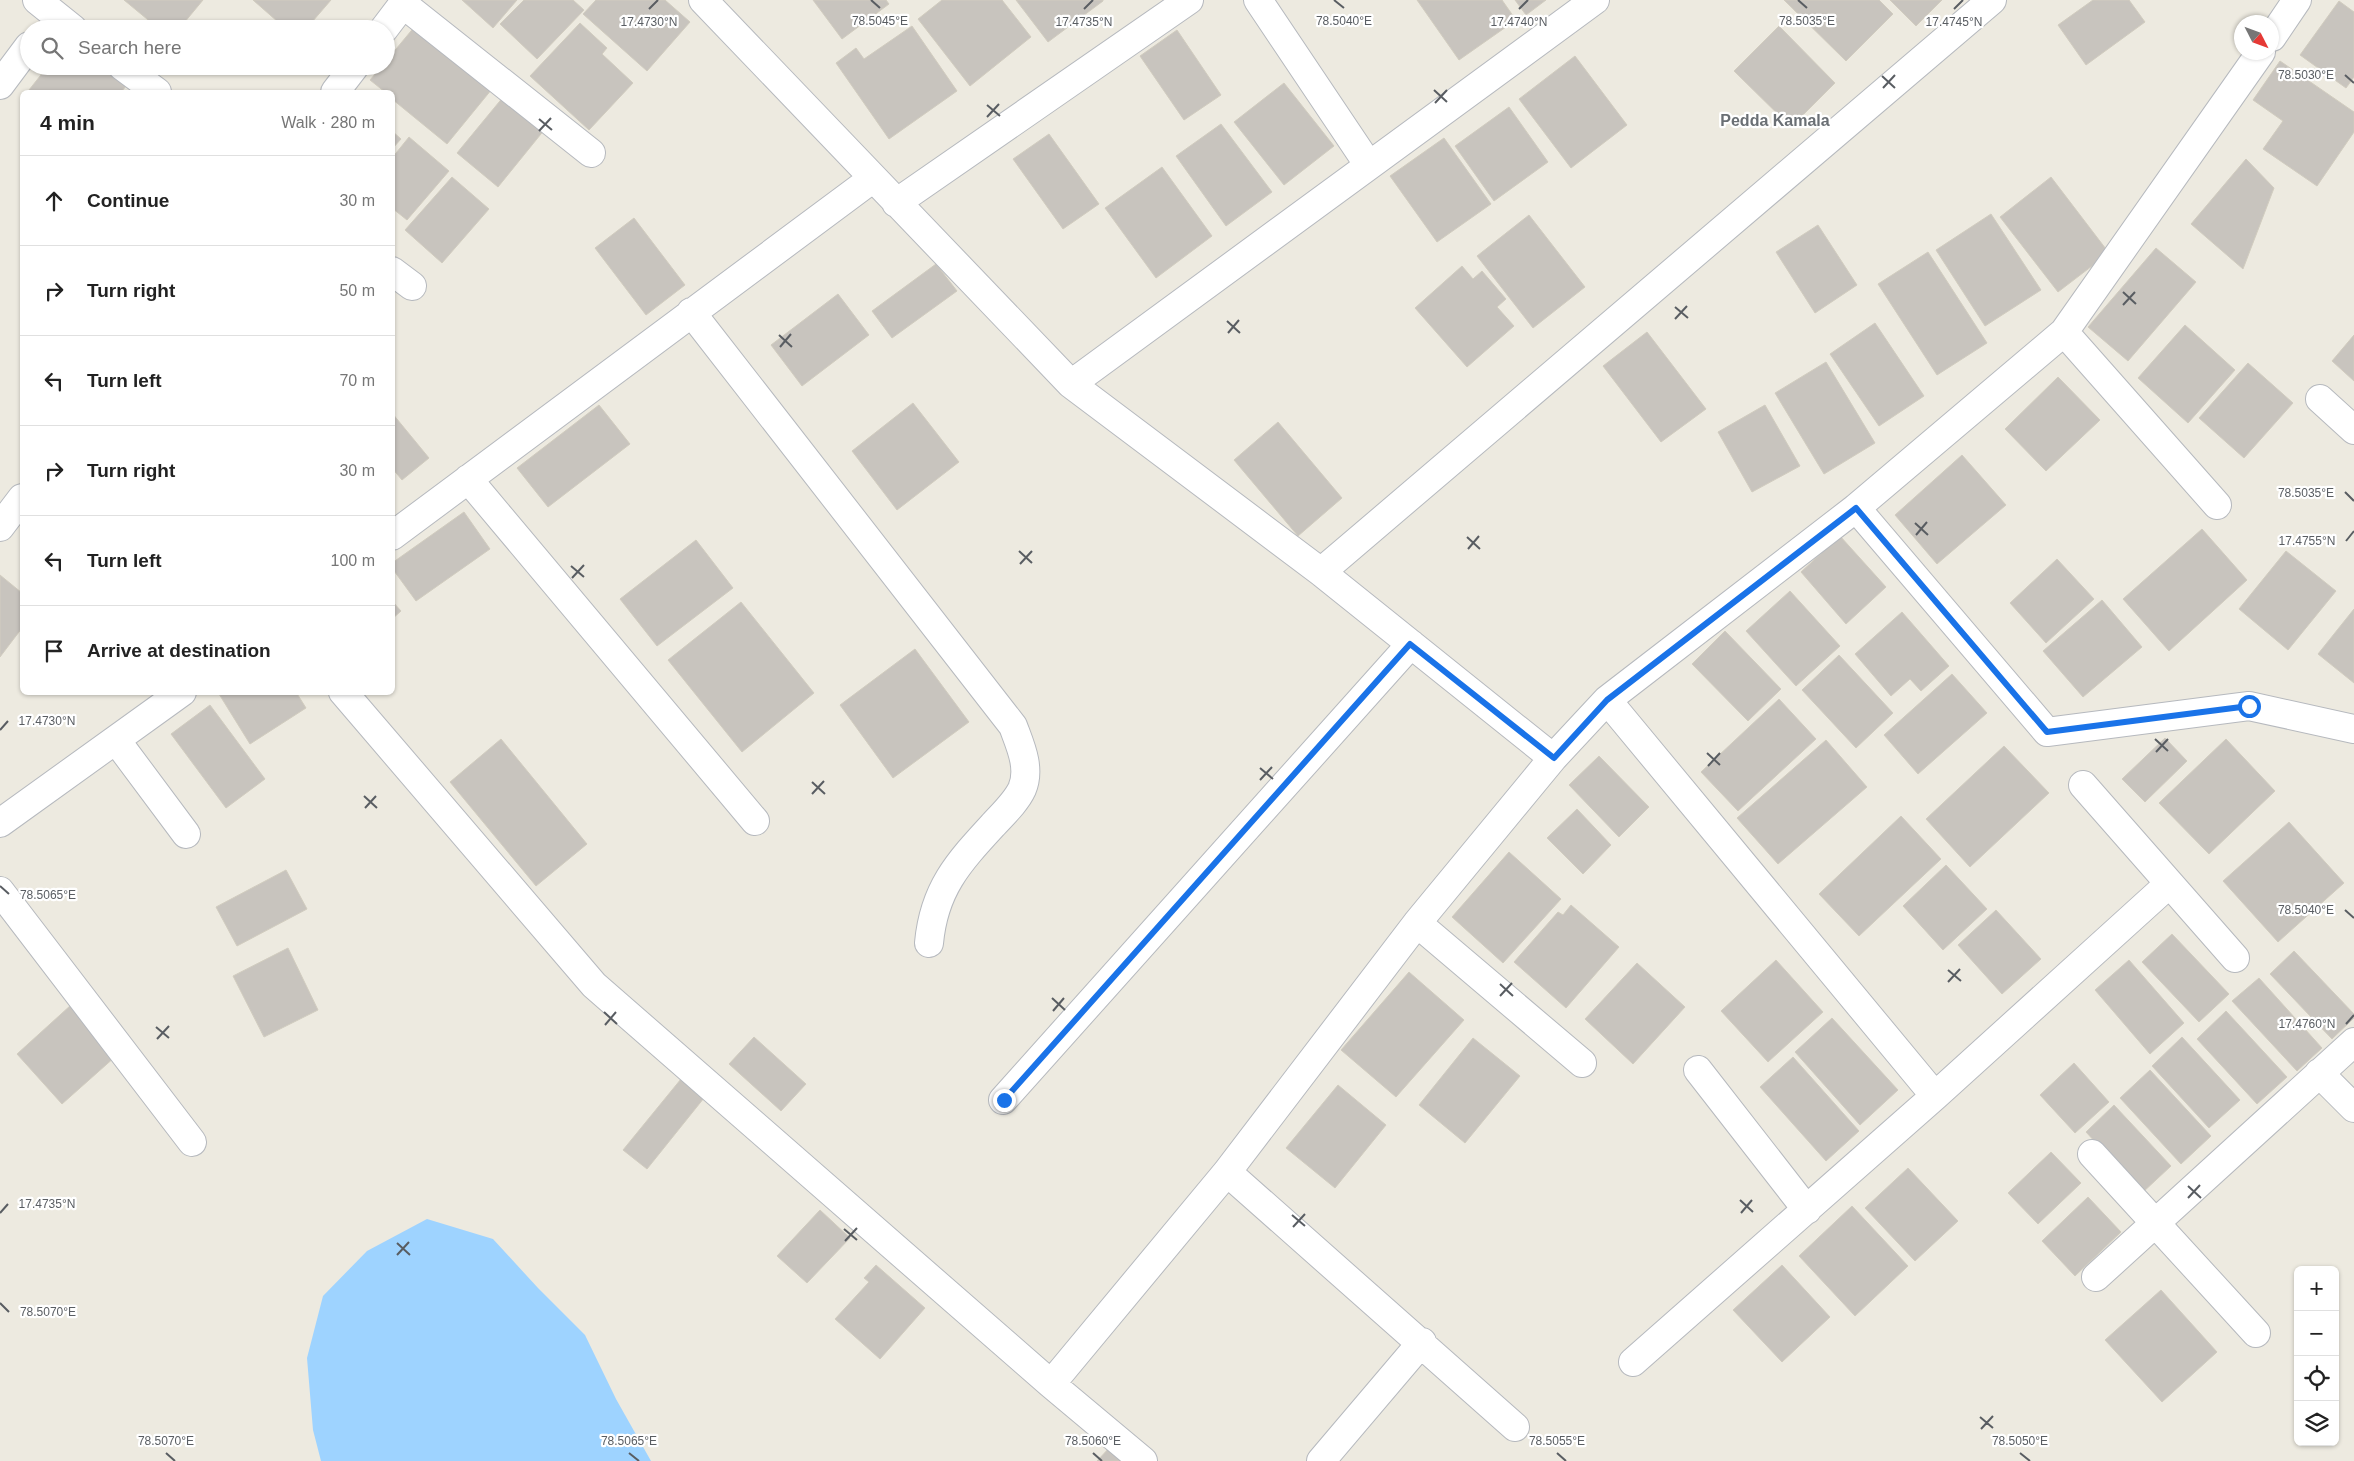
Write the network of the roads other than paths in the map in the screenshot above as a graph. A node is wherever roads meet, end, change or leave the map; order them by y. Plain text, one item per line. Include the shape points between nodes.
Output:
1 (1188, 0) edge
2 (1258, 0) edge
3 (1594, 0) edge
4 (1992, 0) edge
5 (2297, 0) edge
6 (405, 2) edge
7 (714, 3) edge
8 (391, 20) edge
9 (2279, 27) edge
10 (20, 58) edge
11 (2255, 60) edge
12 (134, 75) edge
13 (348, 75) edge
14 (0, 85) edge
15 (154, 90) edge
16 (337, 90) edge
17 (591, 153) dead end
18 (1368, 164) junction
19 (872, 179) junction
20 (896, 203) junction
21 (692, 312) junction
22 (2064, 332) junction
23 (1072, 384) junction
24 (2320, 399) dead end
25 (2354, 430) edge
26 (468, 479) junction
27 (20, 501) edge
28 (2217, 504) dead end
29 (1856, 508) junction
30 (0, 527) edge
31 (395, 534) edge
32 (1321, 572) junction
33 (1410, 644) junction
34 (178, 695) edge
35 (346, 695) edge
36 (1607, 700) junction
37 (2354, 729) edge
38 (116, 740) junction
39 (1554, 758) junction
40 (2083, 785) dead end
41 (755, 821) dead end
42 (0, 823) edge
43 (186, 834) dead end
44 (2169, 884) junction
45 (0, 891) edge
46 (1417, 923) junction
47 (929, 943) dead end
48 (2235, 958) dead end
49 (2354, 1042) edge
50 (1582, 1063) dead end
51 (1698, 1070) dead end
52 (2319, 1073) junction
53 (1935, 1096) junction
54 (1004, 1100) dead end
55 (2354, 1108) edge
56 (192, 1142) dead end
57 (2092, 1154) dead end
58 (1227, 1172) junction
59 (1807, 1210) junction
60 (2155, 1224) junction
61 (2096, 1277) dead end
62 (2256, 1333) dead end
63 (1422, 1342) junction
64 (1633, 1362) dead end
65 (1051, 1384) junction
66 (1515, 1427) dead end
67 (1143, 1461) edge
68 (1321, 1461) edge

1 - 20 street
2 - 18 street
3 - 18 street
4 - 32 street
5 - 9 street
6 - 8 street
6 - 17 street
7 - 19 street
10 - 14 street
11 - 22 street
12 - 15 street
13 - 16 street
18 - 23 street
19 - 20 street
19 - 21 street
20 - 23 street
21 - 26 street
21 - 47 street via 1013,726 1026,762 1022,788 1012,804 962,858 942,890 931,918
22 - 28 street
22 - 29 street
23 - 32 street
24 - 25 street
26 - 31 street
26 - 41 street
27 - 30 street
29 - 36 street
29 - 37 street via 2047,732 2249,706
32 - 33 street
33 - 39 street
33 - 54 street
34 - 38 street
35 - 65 street via 594,985
36 - 39 street
36 - 53 street
38 - 42 street
38 - 43 street
39 - 46 street
40 - 44 street
44 - 48 street
44 - 53 street
45 - 56 street
46 - 50 street
46 - 58 street
49 - 52 street
51 - 59 street
52 - 55 street
52 - 60 street
53 - 59 street
57 - 60 street
58 - 63 street
58 - 65 street
59 - 64 street
60 - 61 street
60 - 62 street
63 - 66 street
63 - 68 street
65 - 67 street

